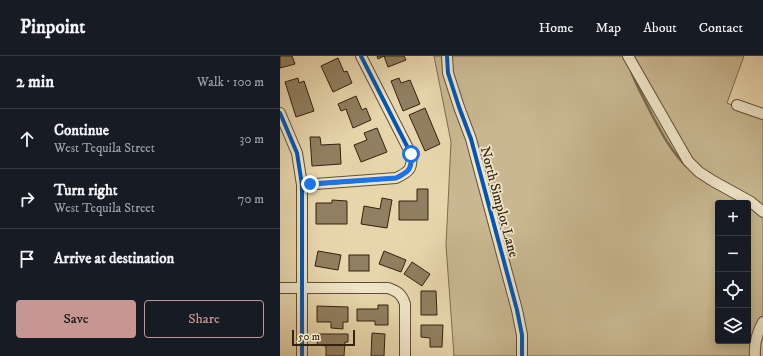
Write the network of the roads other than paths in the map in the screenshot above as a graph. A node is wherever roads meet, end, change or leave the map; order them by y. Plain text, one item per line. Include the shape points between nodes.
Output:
1 (361, 56) edge
2 (447, 56) edge
3 (628, 56) edge
4 (737, 105) dead end
5 (280, 113) edge
6 (763, 114) edge
7 (302, 185) junction
8 (763, 212) edge
9 (302, 287) junction
10 (280, 288) edge
11 (763, 322) edge
12 (302, 356) edge
13 (406, 356) edge
14 (522, 356) edge
15 (755, 356) edge

1 - 7 street via 411,154 410,169 396,178
2 - 14 street, North Simplot Lane via 448,73 471,139 517,310 522,335
3 - 8 street via 688,161 699,172 751,202
4 - 6 street
5 - 7 street via 296,153
7 - 9 street
9 - 10 street
9 - 12 street
9 - 13 street via 388,288 400,293 405,304
11 - 15 street via 758,330

